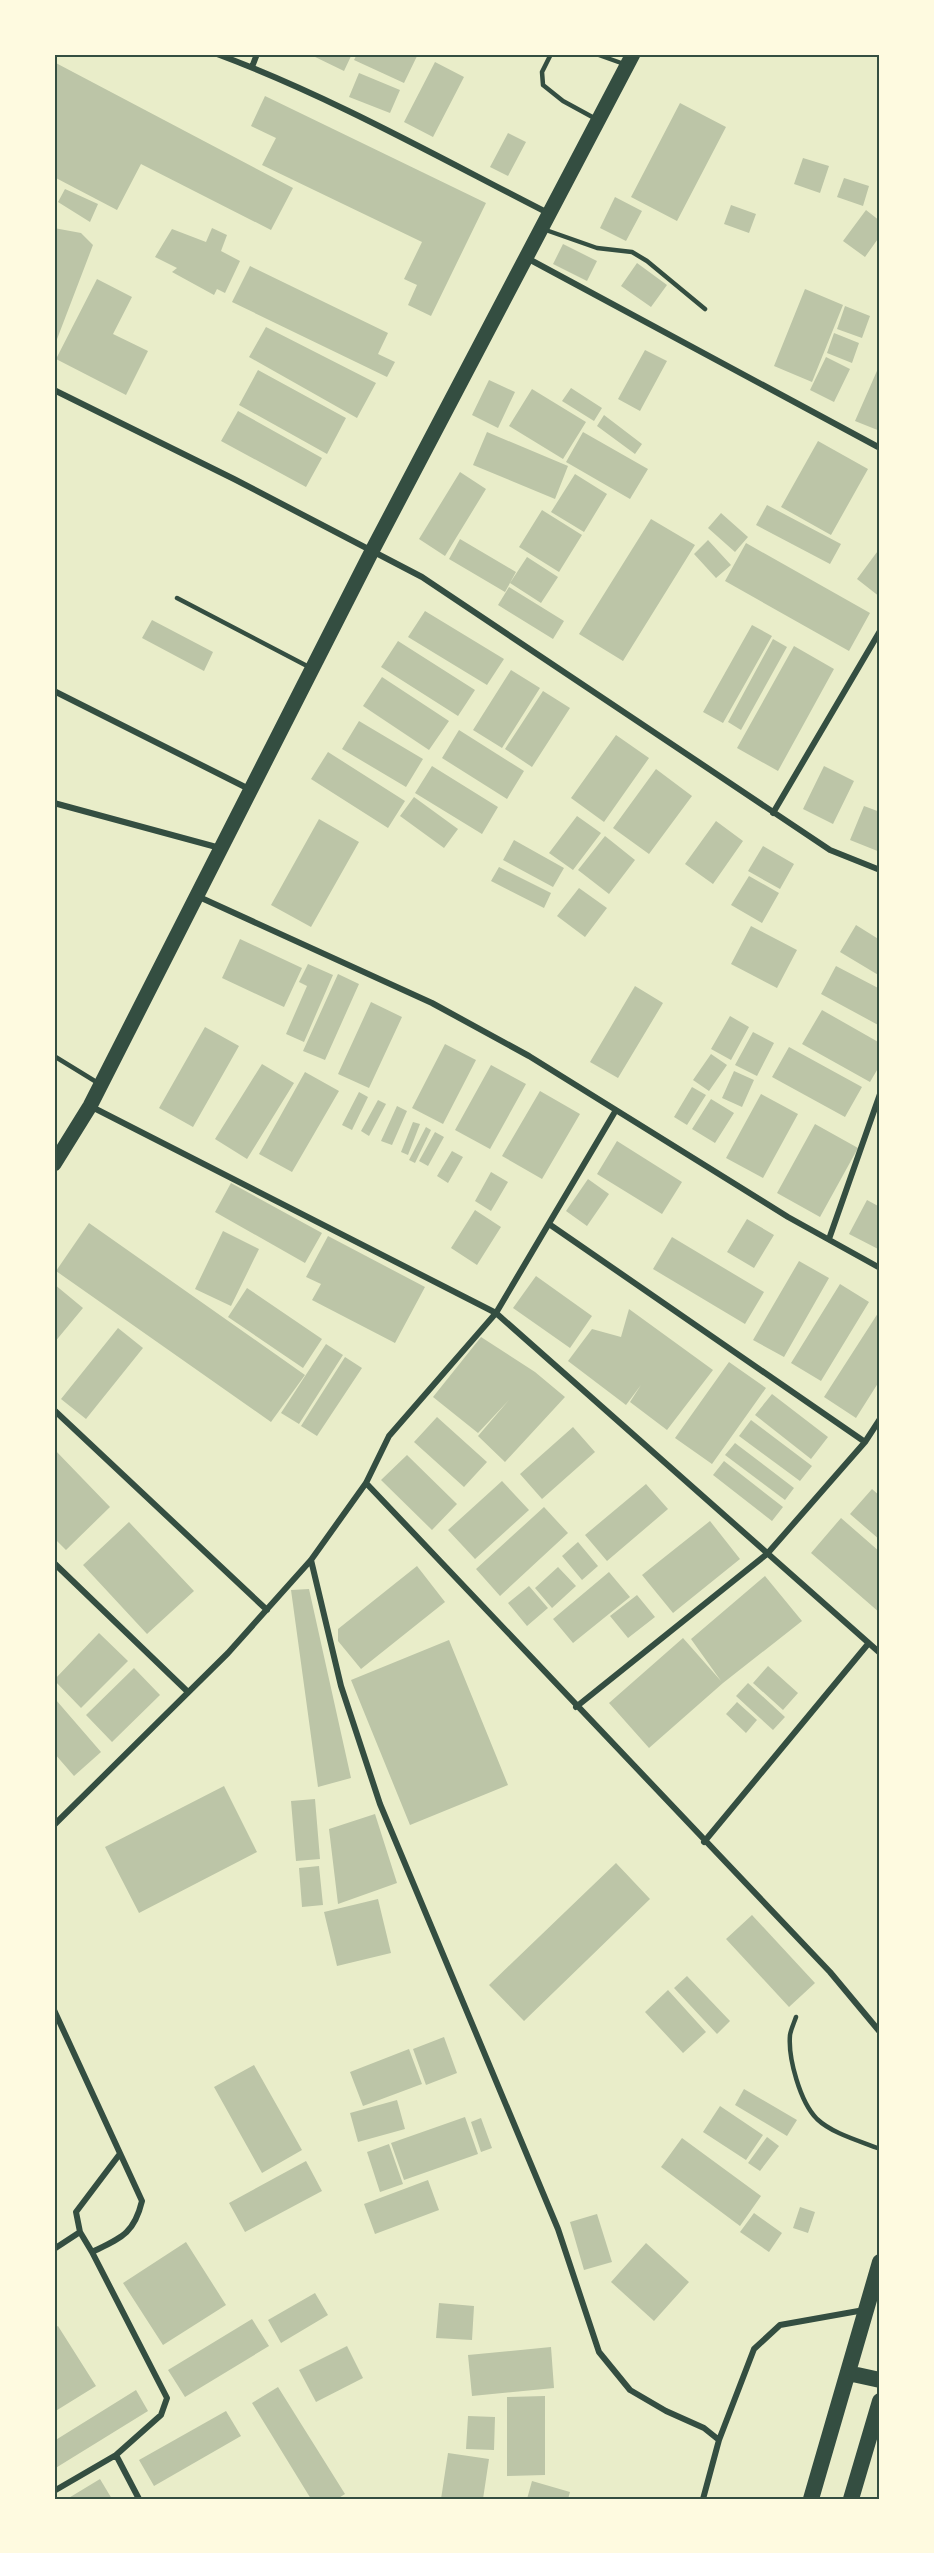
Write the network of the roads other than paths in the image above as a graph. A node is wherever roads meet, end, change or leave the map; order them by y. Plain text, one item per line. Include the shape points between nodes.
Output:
1 (217, 54) edge
2 (257, 54) edge
3 (551, 54) edge
4 (596, 54) edge
5 (630, 60) edge
6 (252, 67) junction
7 (598, 120) junction
8 (549, 213) junction
9 (541, 228) junction
10 (525, 257) junction
11 (705, 309) dead end
12 (54, 390) edge
13 (880, 448) edge
14 (373, 549) junction
15 (177, 598) dead end
16 (880, 631) edge
17 (312, 668) junction
18 (54, 691) edge
19 (249, 789) junction
20 (54, 803) edge
21 (773, 813) junction
22 (220, 848) junction
23 (880, 870) edge
24 (197, 896) junction
25 (54, 1056) edge
26 (100, 1085) junction
27 (880, 1094) edge
28 (90, 1106) junction
29 (616, 1110) junction
30 (54, 1164) edge
31 (549, 1224) junction
32 (829, 1239) junction
33 (880, 1268) edge
34 (496, 1313) junction
35 (54, 1410) edge
36 (880, 1419) edge
37 (865, 1442) junction
38 (366, 1483) junction
39 (767, 1554) junction
40 (311, 1560) junction
41 (54, 1563) edge
42 (267, 1610) junction
43 (868, 1644) junction
44 (880, 1653) edge
45 (188, 1692) junction
46 (576, 1707) junction
47 (54, 1825) edge
48 (704, 1842) junction
49 (54, 2010) edge
50 (796, 2017) dead end
51 (880, 2032) edge
52 (880, 2149) edge
53 (119, 2155) junction
54 (80, 2232) junction
55 (54, 2249) edge
56 (92, 2252) junction
57 (880, 2262) edge
58 (866, 2309) junction
59 (848, 2373) junction
60 (880, 2380) edge
61 (880, 2401) edge
62 (719, 2440) junction
63 (116, 2455) junction
64 (54, 2491) edge
65 (139, 2499) edge
66 (703, 2499) edge
67 (811, 2499) edge
68 (851, 2499) edge

1 - 6 street
2 - 6 street
3 - 7 lane via 542,72 543,85
4 - 5 lane
5 - 7 main road
6 - 8 street
7 - 8 main road
8 - 9 main road
9 - 10 main road
9 - 11 lane via 597,248 632,252
10 - 13 street
10 - 14 main road
12 - 14 street
14 - 17 main road
14 - 21 street via 422,577
15 - 17 lane
16 - 21 street
17 - 19 main road
18 - 19 street
19 - 22 main road
20 - 22 street
21 - 23 street via 830,850
22 - 24 main road
24 - 26 main road
24 - 29 street via 432,1003
25 - 26 lane
26 - 28 main road
27 - 32 street
28 - 30 main road
28 - 34 street
29 - 31 street
29 - 32 street
31 - 34 street
31 - 37 street
32 - 33 street
34 - 38 street via 389,1436
34 - 39 street
35 - 42 street
36 - 37 street
37 - 39 street
38 - 40 street
38 - 46 street
39 - 43 street
39 - 46 street
40 - 42 street
40 - 62 street via 341,1686 377,1794 558,2229 600,2352 630,2390 704,2428
41 - 45 street
42 - 45 street
43 - 44 street
43 - 48 street
45 - 47 street
46 - 48 street
48 - 51 street via 830,1972
49 - 53 street
50 - 52 lane via 790,2033 790,2054 805,2102 833,2130
53 - 54 street via 76,2212
53 - 56 street via 142,2201 126,2235
54 - 55 street
54 - 56 street
56 - 63 street via 167,2398 161,2415
57 - 58 highway
58 - 59 highway
58 - 62 street via 780,2325 753,2349
59 - 60 highway
59 - 67 highway
61 - 68 highway
62 - 66 street
63 - 64 street
63 - 65 street

